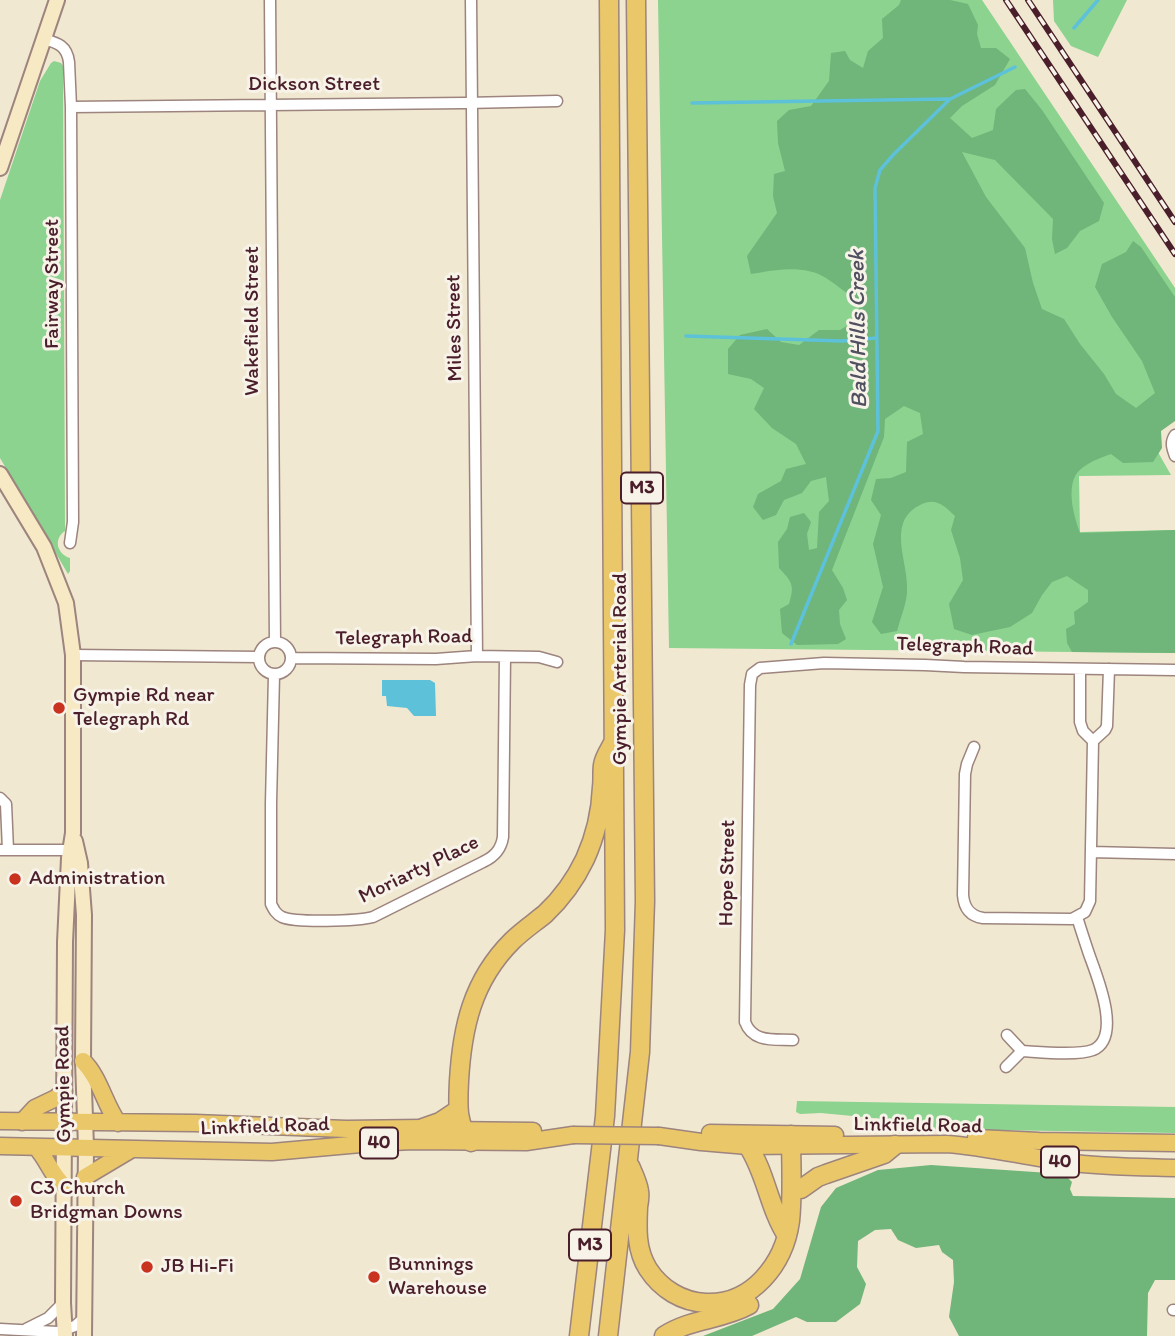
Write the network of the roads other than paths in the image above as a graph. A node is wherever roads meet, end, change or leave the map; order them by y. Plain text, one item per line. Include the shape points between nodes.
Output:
1 (57, 0) edge
2 (270, 0) edge
3 (471, 0) edge
4 (609, 0) edge
5 (636, 0) edge
6 (44, 39) junction
7 (557, 101) dead end
8 (472, 103) junction
9 (271, 105) junction
10 (71, 107) junction
11 (0, 168) edge
12 (1175, 435) edge
13 (1175, 456) edge
14 (0, 474) edge
15 (70, 543) dead end
16 (275, 642) junction
17 (73, 655) junction
18 (477, 656) junction
19 (259, 657) junction
20 (505, 657) junction
21 (291, 658) junction
22 (558, 662) dead end
23 (1080, 669) junction
24 (1109, 669) junction
25 (755, 670) joint
26 (1175, 670) edge
27 (274, 674) junction
28 (615, 738) junction
29 (1093, 741) junction
30 (974, 747) dead end
31 (0, 798) edge
32 (73, 833) junction
33 (4, 850) edge
34 (71, 850) junction
35 (1091, 852) junction
36 (1175, 853) edge
37 (1077, 917) junction
38 (1007, 1035) dead end
39 (793, 1040) dead end
40 (1022, 1051) junction
41 (83, 1061) junction
42 (1006, 1067) dead end
43 (64, 1091) junction
44 (458, 1110) junction
45 (0, 1121) edge
46 (22, 1122) junction
47 (65, 1122) junction
48 (85, 1123) junction
49 (118, 1123) junction
50 (423, 1128) junction
51 (467, 1136) junction
52 (659, 1136) junction
53 (796, 1140) junction
54 (1175, 1143) edge
55 (895, 1144) junction
56 (0, 1146) edge
57 (748, 1146) junction
58 (36, 1147) junction
59 (64, 1147) junction
60 (86, 1147) junction
61 (132, 1149) junction
62 (628, 1163) junction
63 (1175, 1168) edge
64 (85, 1177) junction
65 (64, 1186) junction
66 (801, 1189) junction
67 (787, 1236) junction
68 (63, 1303) junction
69 (83, 1318) junction
70 (0, 1329) edge
71 (25, 1329) junction
72 (65, 1333) edge
73 (84, 1336) edge
74 (579, 1336) edge
75 (608, 1336) edge
76 (664, 1336) edge

1 - 6 main road
2 - 9 street, Wakefield Street
3 - 8 street, Miles Street
4 - 28 highway, Gympie Arterial Road / M3
5 - 62 highway, Gympie Arterial Road / M3 via 645,901 639,1052
6 - 10 street, Fairway Street via 67,52
6 - 11 main road
7 - 8 street, Dickson Street
8 - 9 street, Dickson Street
8 - 18 street, Miles Street
9 - 10 street, Dickson Street
9 - 16 street, Wakefield Street
10 - 15 street, Fairway Street
12 - 13 street
14 - 17 main road, Gympie Road via 55,572 66,603
16 - 19 street via 262,648
16 - 21 street via 285,645
17 - 19 street
17 - 32 main road, Gympie Road
18 - 20 street, Telegraph Road
18 - 21 street, Telegraph Road
19 - 27 street via 261,667
20 - 22 street, Telegraph Road
20 - 27 street, Moriarty Place via 503,837 499,849 471,869 373,917 356,920 286,919 271,904
21 - 27 street via 284,672
23 - 24 street, Telegraph Road
23 - 25 street, Telegraph Road via 824,663
23 - 29 street via 1080,722
24 - 26 street, Telegraph Road
24 - 29 street via 1107,726
25 - 39 street, Hope Street via 750,685 745,1022 758,1038
28 - 44 highway via 603,763 594,834 579,870 561,897 497,958 471,1005 460,1055
28 - 74 highway, Gympie Arterial Road / M3 via 611,1019 605,1116
29 - 35 street
30 - 37 street via 965,774 963,895 967,911 983,918
31 - 33 street via 6,804
32 - 34 main road, Gympie Road
32 - 41 main road, Gympie Road via 83,888
33 - 34 street
34 - 43 main road, Gympie Road
35 - 36 street
35 - 37 street via 1090,905
37 - 40 street via 1103,996 1104,1039 1086,1052
38 - 40 street
40 - 42 street
41 - 48 main road, Gympie Road
41 - 49 main road via 94,1072
43 - 46 main road via 35,1108
43 - 47 main road, Gympie Road
44 - 50 highway
44 - 51 highway
45 - 46 main road, Linkfield Road / 40
46 - 47 main road, Linkfield Road / 40
47 - 48 main road, Linkfield Road / 40
47 - 59 main road, Gympie Road
48 - 49 main road, Linkfield Road / 40
48 - 60 main road, Gympie Road
49 - 50 main road, Linkfield Road / 40
50 - 51 main road, Linkfield Road / 40
51 - 52 main road, Linkfield Road / 40, bridge via 526,1142 573,1135
51 - 61 main road, Linkfield Road / 40 via 272,1152
52 - 53 main road, Linkfield Road / 40 via 699,1133
52 - 57 main road, Linkfield Road / 40
53 - 54 main road, Linkfield Road / 40
53 - 55 main road, Linkfield Road / 40
53 - 57 main road, Linkfield Road / 40
53 - 66 highway
53 - 67 highway
55 - 63 main road, Linkfield Road / 40 via 956,1145 1094,1166
55 - 66 highway via 884,1154 818,1177
56 - 58 main road, Linkfield Road / 40
57 - 67 highway
58 - 59 main road, Linkfield Road / 40
58 - 65 main road
59 - 60 main road, Linkfield Road / 40
59 - 65 main road, Gympie Road
60 - 61 main road, Linkfield Road / 40
60 - 64 main road, Gympie Road
61 - 64 main road
62 - 67 highway via 639,1190 637,1232 644,1262 659,1283 684,1299 715,1304 742,1296 771,1269
62 - 75 highway, Gympie Arterial Road / M3
64 - 69 main road, Gympie Road
65 - 68 main road, Gympie Road
66 - 76 highway via 796,1241 769,1289 741,1309
68 - 71 street via 48,1318
68 - 72 main road, Gympie Road
69 - 72 street
69 - 73 main road, Gympie Road
70 - 71 street
71 - 72 street

